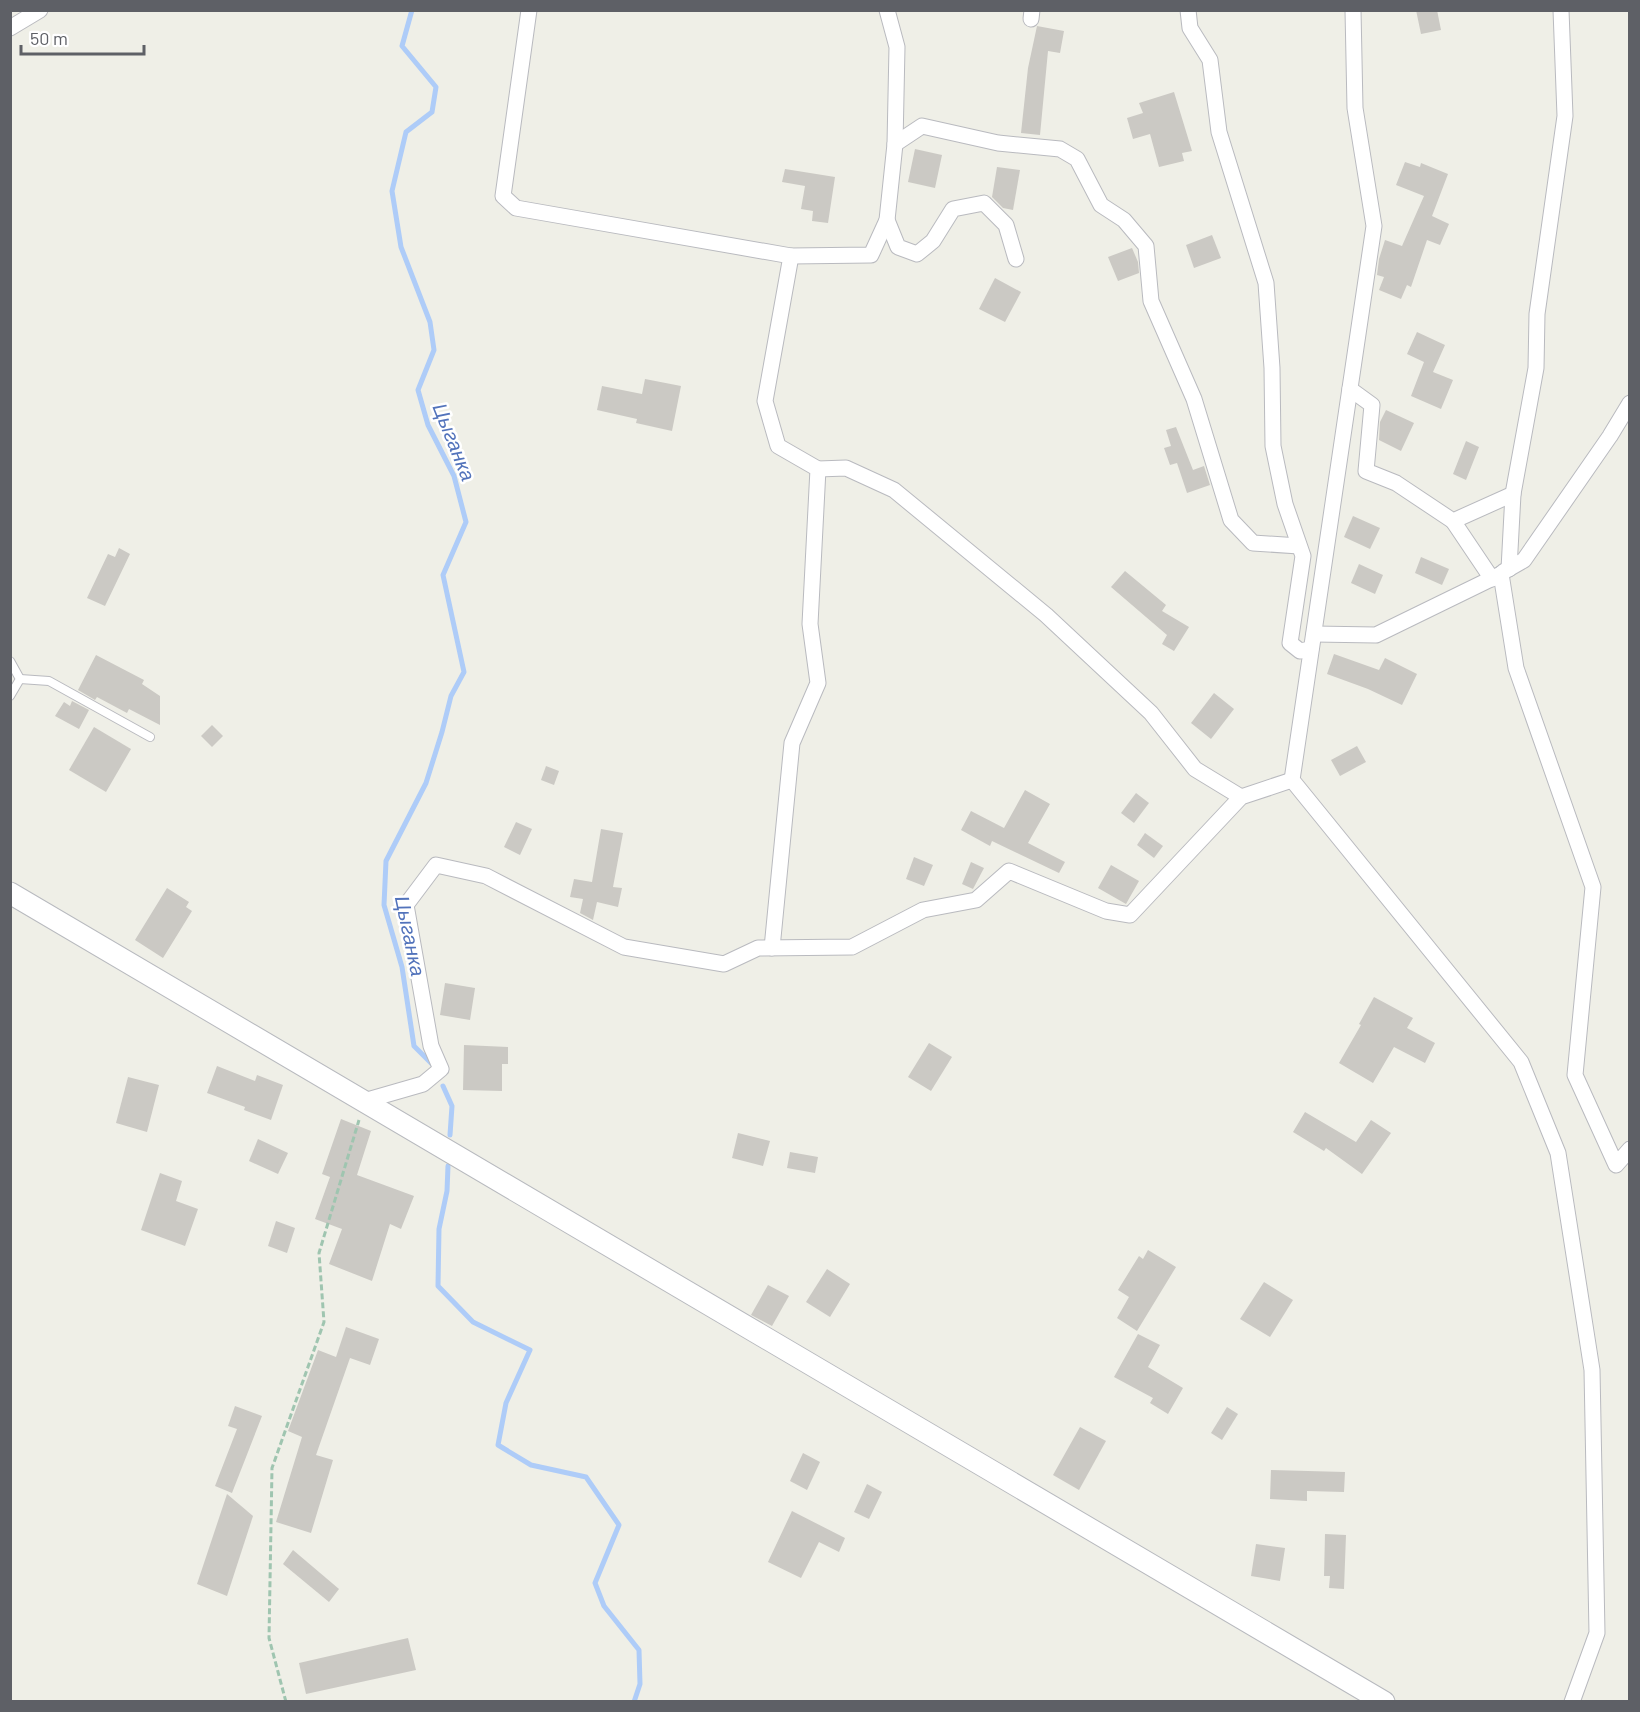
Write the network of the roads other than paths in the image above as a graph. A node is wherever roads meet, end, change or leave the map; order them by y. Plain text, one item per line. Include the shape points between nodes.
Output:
1 (40, 10) edge
2 (529, 10) edge
3 (887, 10) edge
4 (1188, 10) edge
5 (1353, 10) edge
6 (1561, 10) edge
7 (10, 28) edge
8 (895, 144) junction
9 (887, 220) junction
10 (791, 256) junction
11 (1016, 259) dead end
12 (1350, 389) junction
13 (1629, 403) edge
14 (818, 469) junction
15 (1513, 494) junction
16 (1454, 521) junction
17 (1299, 546) junction
18 (1500, 574) junction
19 (1314, 634) junction
20 (1311, 649) junction
21 (10, 661) edge
22 (20, 679) junction
23 (10, 696) edge
24 (150, 737) dead end
25 (1292, 780) junction
26 (1241, 797) junction
27 (10, 893) edge
28 (772, 948) junction
29 (364, 1101) junction
30 (1629, 1149) edge
31 (1384, 1701) edge
32 (1572, 1701) edge

1 - 7 street
2 - 10 street via 503,196 516,208
3 - 8 street via 897,47
4 - 17 street via 1190,28 1210,60 1219,132 1266,283 1273,446
5 - 12 street via 1355,108 1374,226
6 - 15 street via 1564,116 1537,314 1536,368
8 - 9 street
8 - 17 street via 922,126 998,144 1060,149 1077,159 1101,205 1124,220 1146,246 1151,301 1194,399 1231,520 1253,543
9 - 10 street via 871,255
9 - 11 street via 898,247 917,254 933,241 953,209 984,203 1006,225
10 - 14 street via 765,401 778,446
12 - 16 street via 1372,405 1366,471 1396,483
12 - 19 street
13 - 18 street via 1524,560
14 - 26 street via 846,468 894,490 1046,615 1151,713 1195,770
14 - 28 street via 810,624 818,683 792,743
15 - 16 street
15 - 18 street
16 - 18 street
17 - 20 street via 1303,556 1290,643 1300,651
18 - 19 street via 1376,635
18 - 30 street via 1516,668 1593,887 1575,1075 1616,1165
19 - 20 street
20 - 25 street
21 - 22 lane
22 - 23 lane
22 - 24 lane via 50,681
25 - 26 street
25 - 32 street via 1521,1062 1558,1153 1592,1370 1597,1633
26 - 28 street via 1130,915 1106,911 1009,871 976,900 923,910 852,947
27 - 29 street
28 - 29 street via 758,948 724,964 624,947 486,876 436,866 406,905 431,1046 441,1069 423,1084
29 - 31 street

